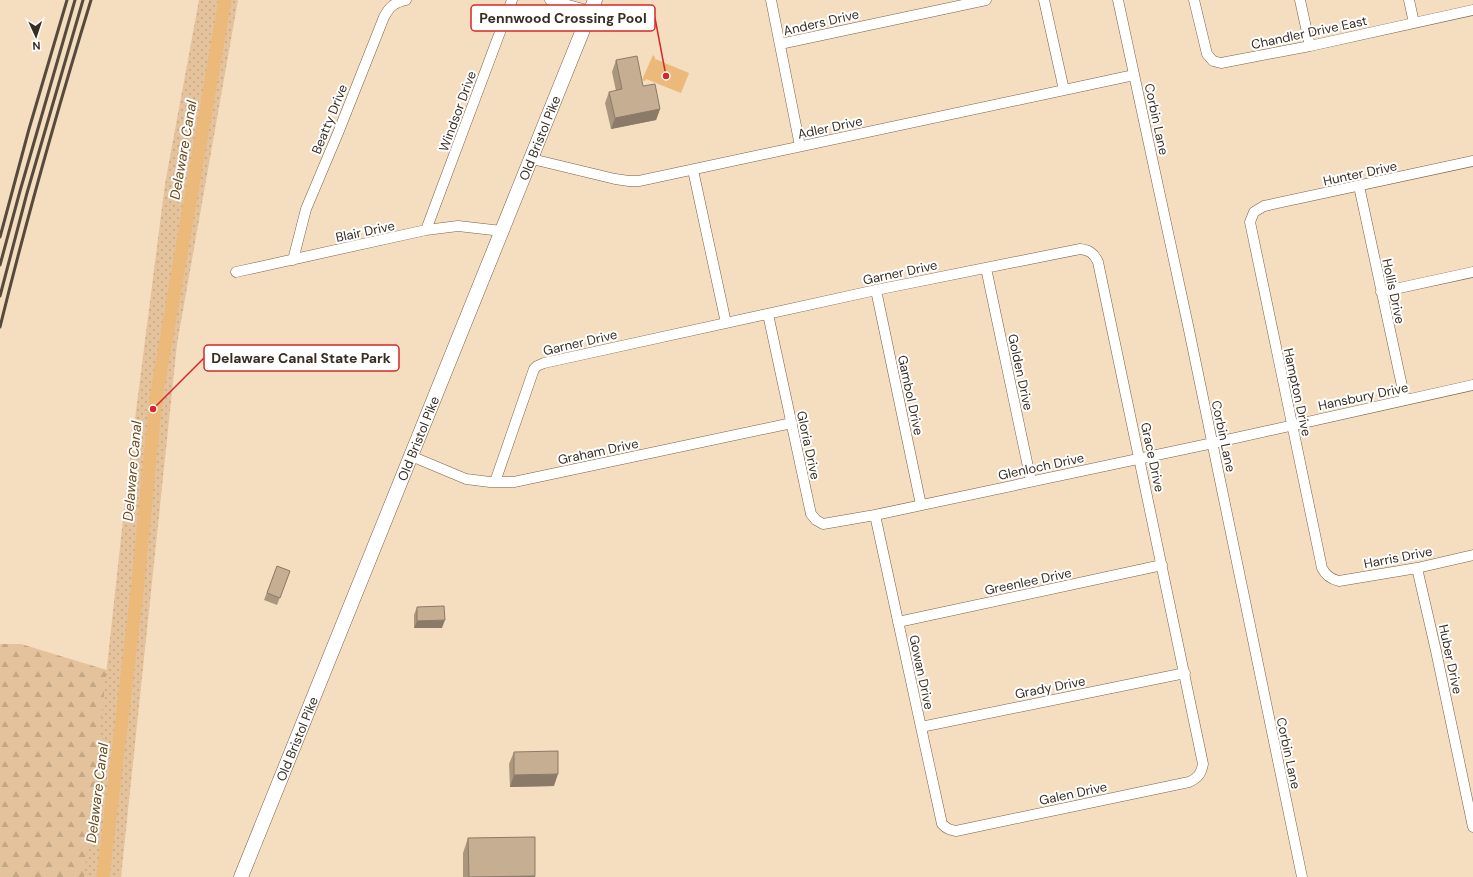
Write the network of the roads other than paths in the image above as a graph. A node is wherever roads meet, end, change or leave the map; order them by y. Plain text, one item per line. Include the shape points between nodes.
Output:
1 (406, 0) edge
2 (512, 0) edge
3 (550, 0) edge
4 (771, 0) edge
5 (986, 0) edge
6 (1044, 0) edge
7 (1118, 0) edge
8 (1194, 0) edge
9 (1300, 0) edge
10 (1409, 0) edge
11 (593, 6) edge
12 (1473, 10) edge
13 (1414, 23) junction
14 (780, 44) junction
15 (1310, 46) junction
16 (1134, 75) junction
17 (1064, 90) junction
18 (800, 146) junction
19 (532, 159) junction
20 (1473, 161) edge
21 (693, 170) junction
22 (1359, 186) junction
23 (1254, 212) joint
24 (426, 230) junction
25 (502, 231) junction
26 (293, 260) junction
27 (986, 268) junction
28 (236, 272) dead end
29 (1473, 272) edge
30 (876, 290) junction
31 (1382, 292) junction
32 (768, 314) junction
33 (726, 323) junction
34 (1473, 385) edge
35 (1404, 400) junction
36 (792, 423) junction
37 (1292, 425) junction
38 (1212, 443) junction
39 (411, 456) junction
40 (1140, 458) junction
41 (1031, 481) junction
42 (496, 482) junction
43 (921, 505) junction
44 (875, 515) junction
45 (1473, 555) edge
46 (1162, 565) junction
47 (1417, 568) junction
48 (1328, 577) joint
49 (898, 622) junction
50 (1185, 673) junction
51 (921, 727) junction
52 (1200, 775) joint
53 (1473, 826) edge
54 (950, 830) joint
55 (241, 877) edge
56 (1302, 877) edge

1 - 26 street, Beatty Drive via 394,3 384,17 306,209
2 - 24 street, Windsor Drive
3 - 11 street
4 - 14 street
5 - 14 street, Anders Drive
6 - 17 street
7 - 16 street, Corbin Lane
8 - 15 street, Chandler Drive East via 1207,54 1216,62
9 - 15 street
10 - 13 street
11 - 19 main road, Old Bristol Pike
12 - 13 street, Chandler Drive East
13 - 15 street, Chandler Drive East
14 - 18 street
16 - 17 street, Adler Drive
16 - 38 street, Corbin Lane
17 - 18 street, Adler Drive
18 - 21 street, Adler Drive
19 - 21 street, Adler Drive via 629,182
19 - 25 main road, Old Bristol Pike
20 - 22 street, Hunter Drive
21 - 33 street
22 - 23 street, Hunter Drive via 1264,206
22 - 31 street, Hollis Drive
23 - 37 street, Hampton Drive via 1250,226
24 - 25 street, Blair Drive via 458,226
24 - 26 street, Blair Drive
25 - 39 main road, Old Bristol Pike
26 - 28 street, Blair Drive
27 - 30 street, Garner Drive
27 - 40 street, Grace Drive via 1080,249 1095,256
27 - 41 street, Golden Drive
29 - 31 street
30 - 32 street, Garner Drive
30 - 43 street, Gambol Drive
31 - 35 street, Hollis Drive
32 - 33 street, Garner Drive
32 - 36 street, Gloria Drive
33 - 42 street, Garner Drive via 537,366
34 - 35 street, Hansbury Drive
35 - 37 street, Hansbury Drive
36 - 42 street, Graham Drive via 514,482
36 - 44 street, Gloria Drive via 811,514 816,520 827,524
37 - 38 street, Hansbury Drive
37 - 48 street, Hampton Drive via 1322,568
38 - 40 street, Glenloch Drive
38 - 56 street, Corbin Lane
39 - 42 street, Graham Drive via 466,479
39 - 55 main road, Old Bristol Pike
40 - 41 street, Glenloch Drive
40 - 46 street, Grace Drive
41 - 43 street, Glenloch Drive
43 - 44 street, Glenloch Drive
44 - 49 street, Gowan Drive
45 - 47 street, Harris Drive
46 - 49 street, Greenlee Drive
46 - 50 street, Grace Drive
47 - 48 street, Harris Drive via 1339,581
47 - 53 street, Huber Drive
49 - 51 street, Gowan Drive
50 - 51 street, Grady Drive
50 - 52 street, Grace Drive via 1203,764
51 - 54 street, Gowan Drive via 942,824
52 - 54 street, Galen Drive via 1189,782 956,831

